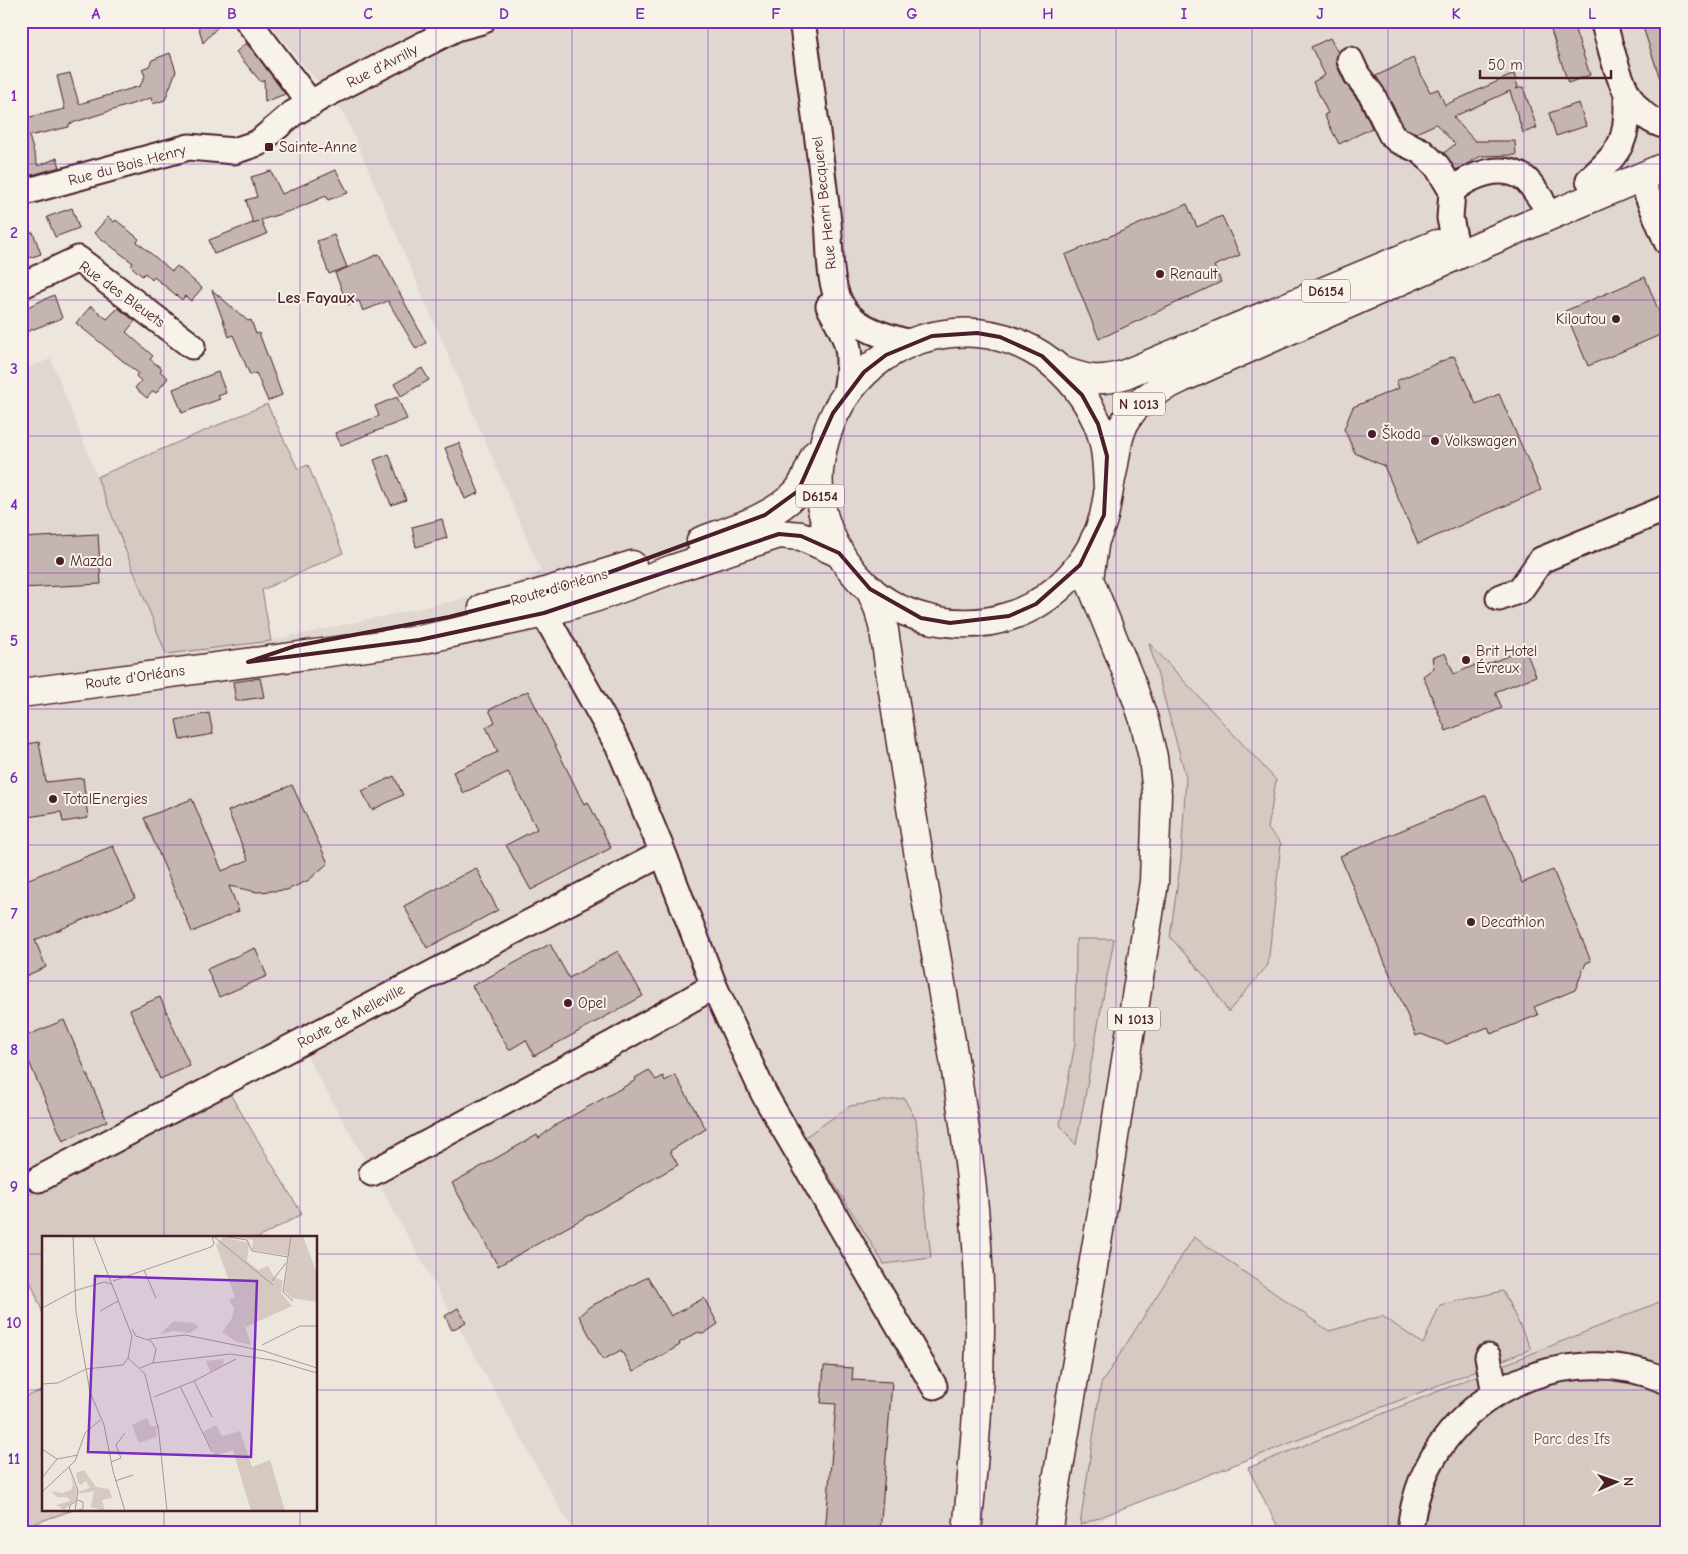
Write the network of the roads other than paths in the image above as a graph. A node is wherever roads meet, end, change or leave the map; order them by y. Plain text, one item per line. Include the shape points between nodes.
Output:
1 (248, 21) edge
2 (482, 21) edge
3 (802, 21) edge
4 (1603, 21) edge
5 (1350, 60) dead end
6 (1627, 94) junction
7 (310, 104) junction
8 (1667, 126) edge
9 (1667, 150) edge
10 (1667, 166) edge
11 (1640, 177) junction
12 (1589, 180) junction
13 (1452, 191) junction
14 (21, 193) edge
15 (1541, 198) junction
16 (828, 224) junction
17 (1454, 237) junction
18 (1667, 242) edge
19 (21, 286) edge
20 (910, 343) junction
21 (192, 346) dead end
22 (1222, 361) joint
23 (1060, 370) junction
24 (846, 392) junction
25 (824, 436) junction
26 (1108, 490) junction
27 (1667, 508) edge
28 (1095, 539) junction
29 (839, 553) junction
30 (870, 590) junction
31 (1499, 598) dead end
32 (544, 613) junction
33 (248, 662) junction
34 (21, 693) edge
35 (663, 853) junction
36 (714, 986) junction
37 (372, 1173) dead end
38 (39, 1179) dead end
39 (1488, 1357) dead end
40 (1667, 1381) edge
41 (934, 1386) dead end
42 (1495, 1393) junction
43 (967, 1533) edge
44 (1048, 1533) edge
45 (1410, 1533) edge

1 - 7 street
2 - 7 street, Rue d'Avrilly via 456,28
3 - 16 street, Rue Henri Becquerel
4 - 6 street
5 - 13 street via 1391,134 1438,166
6 - 8 street via 1644,116
6 - 12 street via 1626,131 1621,147
7 - 14 street, Rue du Bois Henry via 292,114 258,143 234,151 190,147
9 - 12 main road, D6154
10 - 11 main road, D6154
11 - 18 street
11 - 22 main road, D6154
12 - 15 main road, D6154
13 - 15 street via 1481,173 1508,172 1524,178
13 - 17 street via 1450,218
15 - 17 main road, D6154
16 - 20 street, Rue Henri Becquerel via 832,274 846,312 869,329
16 - 24 street via 822,241 822,289 844,330 849,347 851,360
17 - 23 main road, D6154 via 1123,375 1108,380 1088,380
19 - 21 street, Rue des Bleuets via 78,259
20 - 23 main road, D6154 via 954,333 985,334 1022,345
20 - 24 main road via 886,355
22 - 26 main road, N 1013 via 1162,388 1135,407 1116,445
23 - 26 main road, D6154 via 1082,395 1098,424 1107,456
24 - 25 main road
25 - 29 main road, D6154 via 818,476 823,516
25 - 33 main road, Route d'Orléans / D6154 via 798,491 765,515 722,533 535,595 449,616 295,646
26 - 28 main road via 1104,515
27 - 31 street via 1541,560 1520,590
28 - 30 main road via 1080,565 1060,587 1036,604 990,621 950,623 922,618 894,606
28 - 44 main road, N 1013 via 1089,579 1135,694 1153,757 1157,794 1155,872 1122,1094
29 - 30 main road, D6154
29 - 32 main road, Route d'Orléans / D6154 via 801,536 779,534
30 - 43 main road via 884,630 960,1100 974,1215 980,1326
32 - 33 main road, Route d'Orléans / D6154 via 419,640
32 - 35 street via 620,749
33 - 34 main road, Route d'Orléans / D6154
35 - 36 street
35 - 38 street, Route de Melleville
36 - 37 street
36 - 41 street via 764,1094
39 - 42 street
40 - 42 street via 1619,1366 1587,1364 1554,1368
42 - 45 street via 1467,1415 1439,1448 1417,1496

